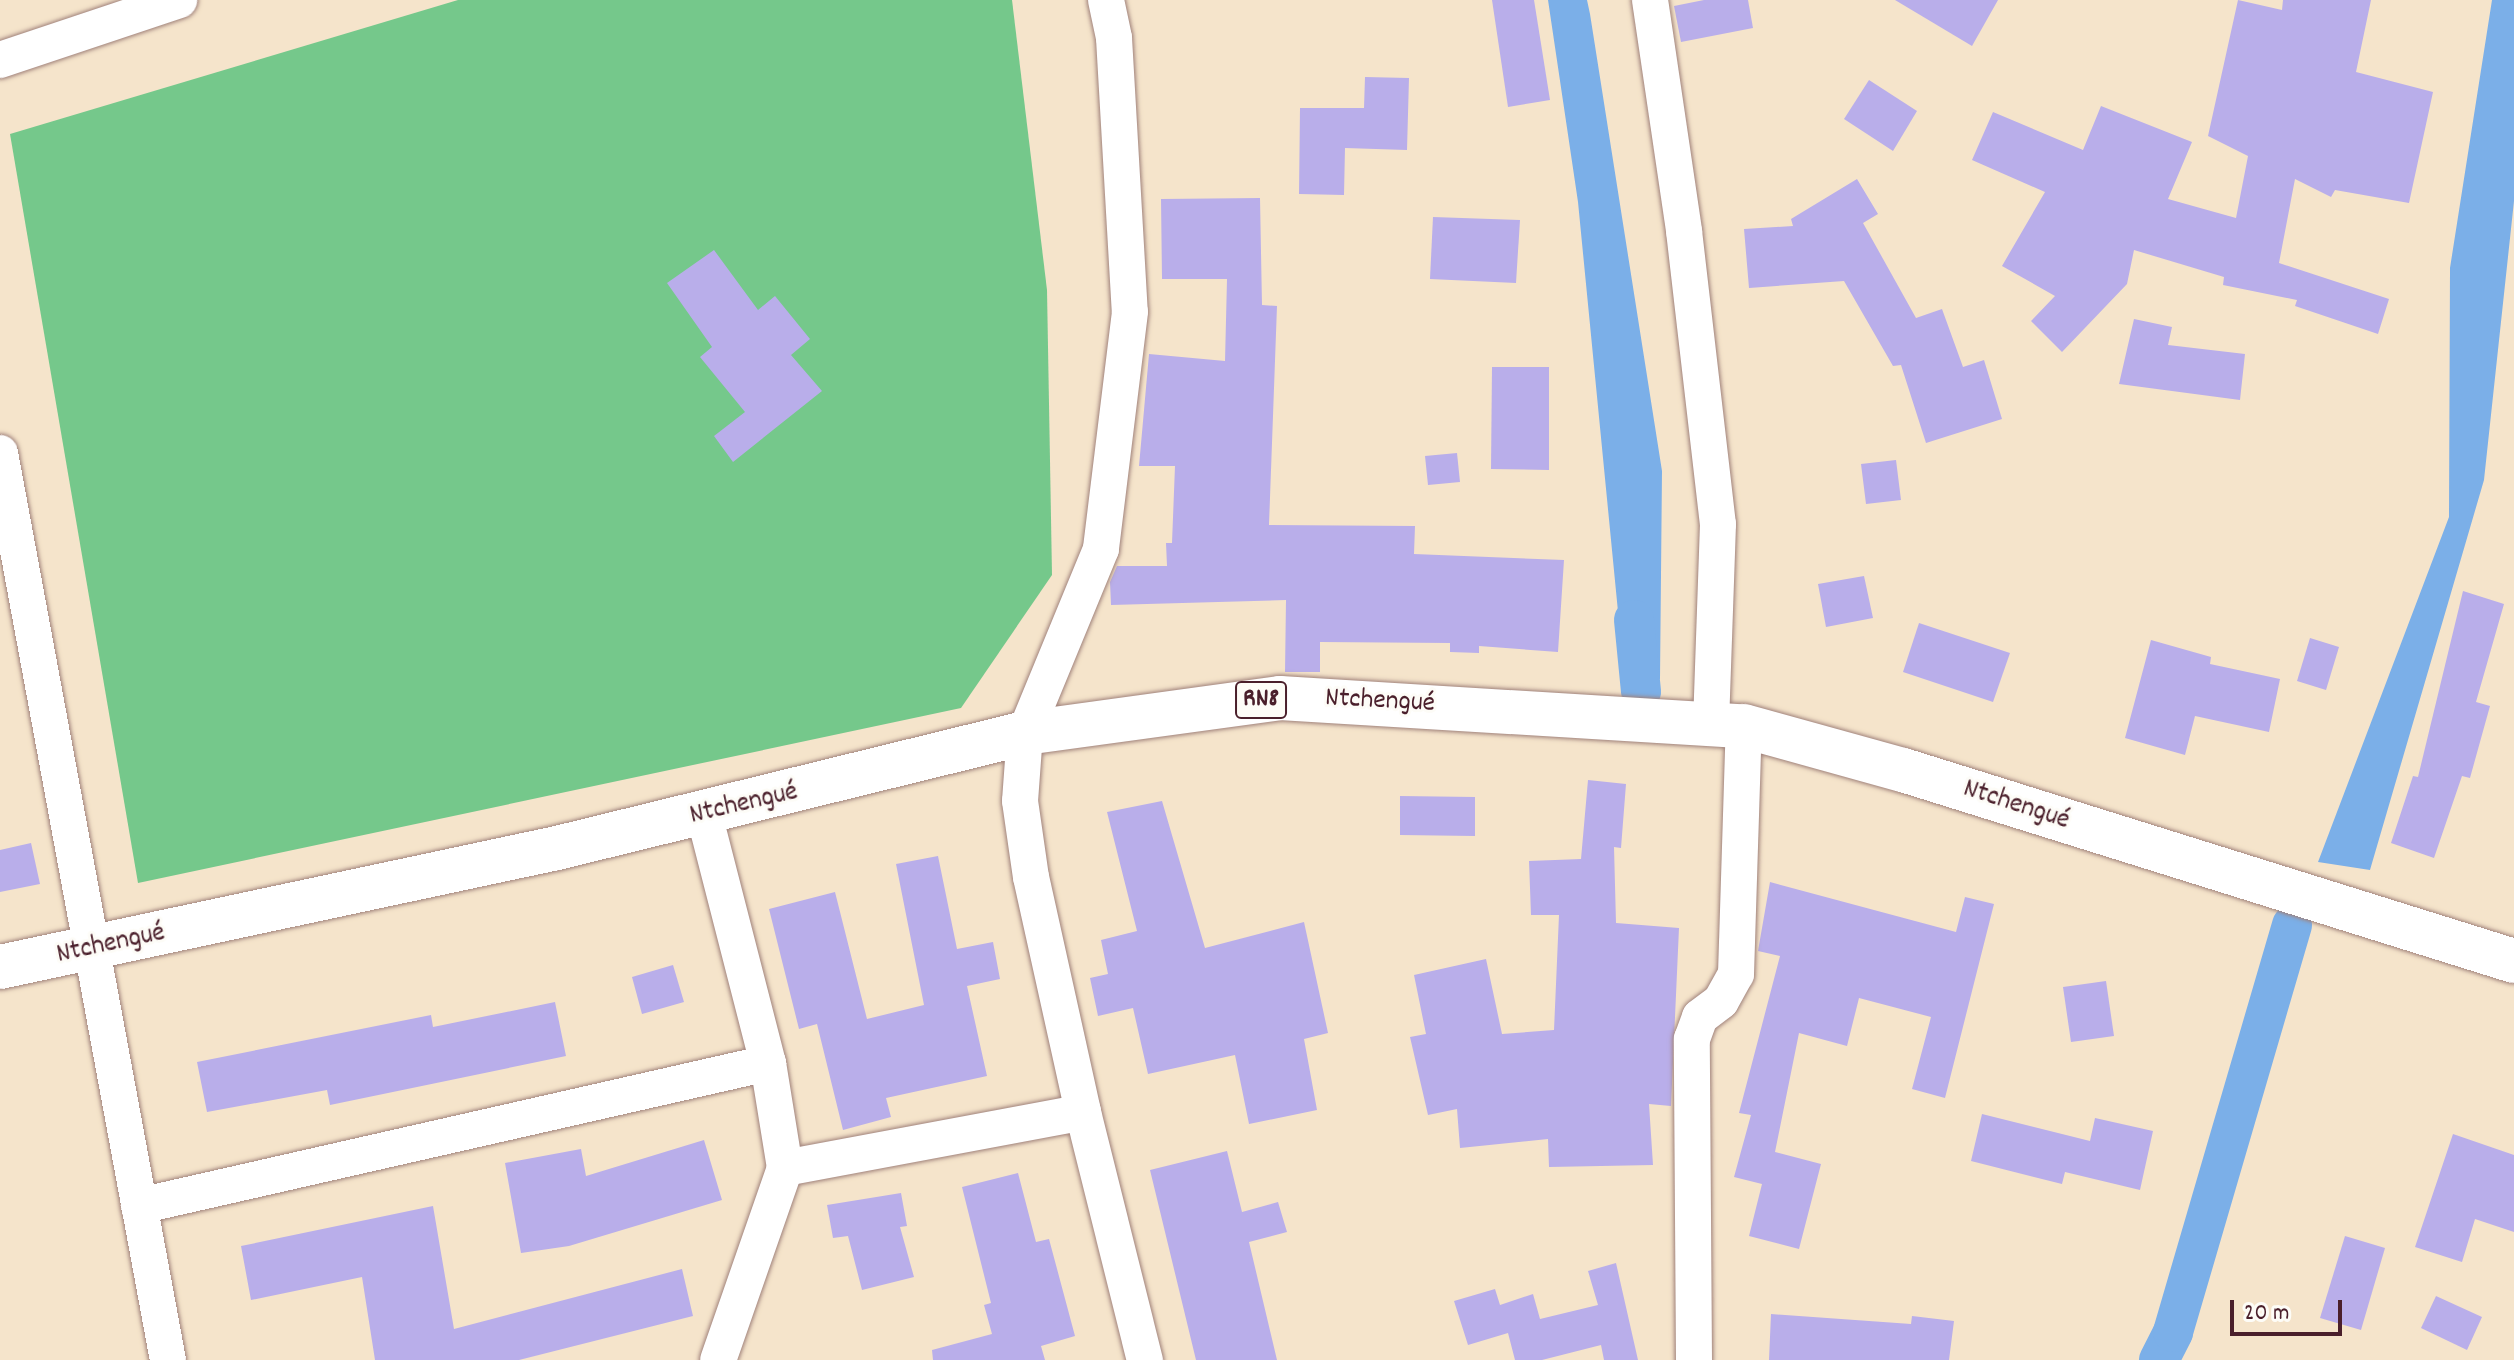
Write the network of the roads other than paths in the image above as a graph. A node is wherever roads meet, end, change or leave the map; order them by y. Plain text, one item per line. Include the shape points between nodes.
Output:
1 (179, 0) edge
2 (1106, 0) edge
3 (1650, 0) edge
4 (0, 60) edge
5 (0, 453) edge
6 (1728, 724) junction
7 (1025, 733) junction
8 (704, 814) junction
9 (92, 949) junction
10 (2514, 961) edge
11 (0, 967) edge
12 (768, 1063) junction
13 (1083, 1112) junction
14 (785, 1168) junction
15 (139, 1206) junction
16 (168, 1360) edge
17 (718, 1360) edge
18 (1145, 1360) edge
19 (1694, 1360) edge

1 - 4 street
2 - 7 street via 1114,38 1130,312 1101,549
3 - 6 street via 1718,524
5 - 9 street
6 - 7 main road, Ntchengué / RN8 via 1280,698
6 - 10 main road, Ntchengué / RN8 via 1903,770
6 - 19 street via 1736,974 1721,1001 1700,1017 1692,1039
7 - 8 main road, Ntchengué / RN8
7 - 13 street via 1020,801 1031,877
8 - 9 main road, Ntchengué / RN8
8 - 12 street
9 - 11 main road, Ntchengué / RN8
9 - 15 street
12 - 14 street
12 - 15 street
13 - 14 street
13 - 18 street
14 - 17 street
15 - 16 street

